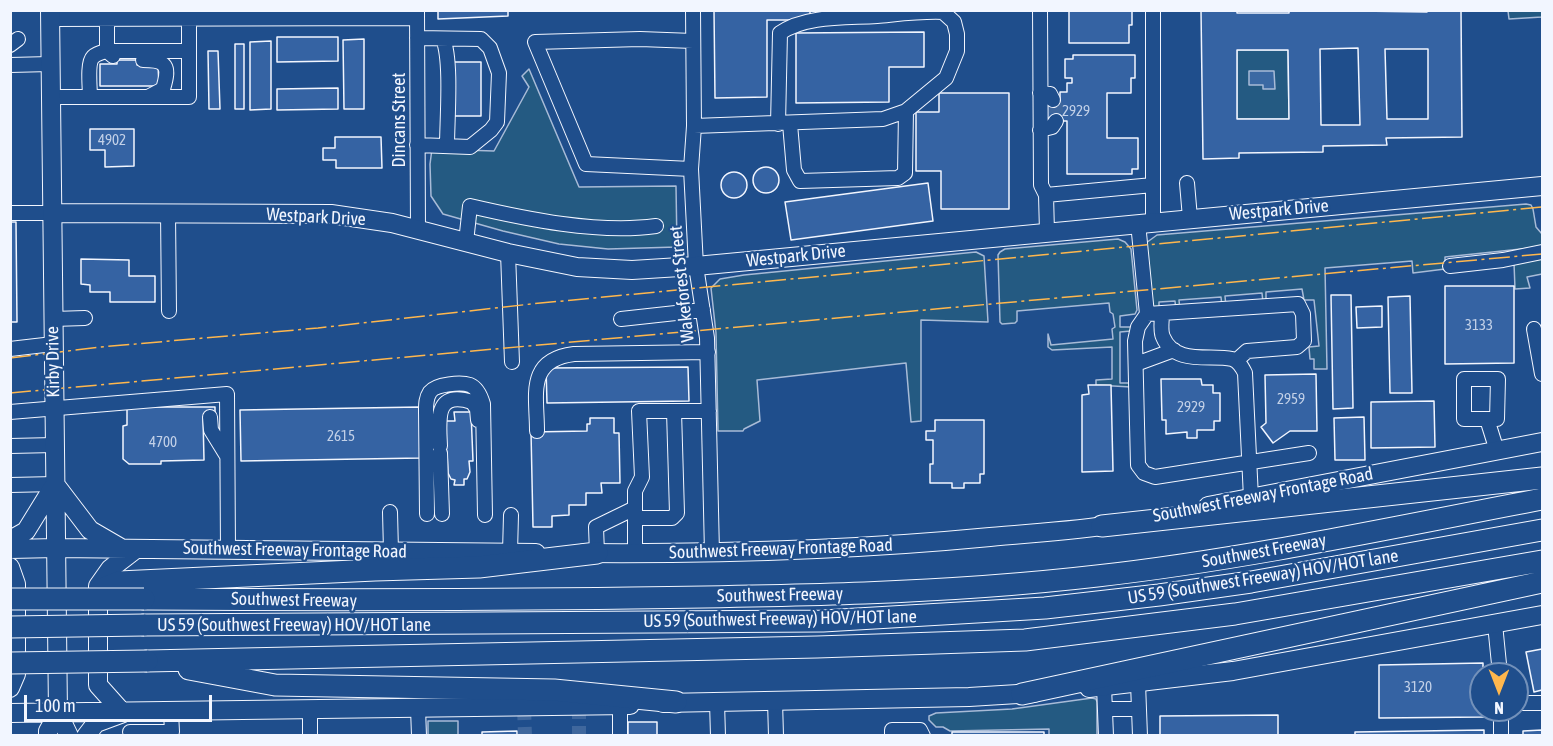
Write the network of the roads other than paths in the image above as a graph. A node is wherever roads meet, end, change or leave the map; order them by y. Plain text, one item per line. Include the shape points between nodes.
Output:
1 (693, 10) edge
2 (1040, 10) edge
3 (1153, 10) edge
4 (943, 11) edge
5 (417, 14) edge
6 (50, 15) edge
7 (825, 15) edge
8 (100, 16) edge
9 (189, 19) junction
10 (417, 38) junction
11 (443, 39) junction
12 (693, 41) junction
13 (107, 51) junction
14 (189, 51) junction
15 (10, 64) edge
16 (50, 64) junction
17 (1040, 93) junction
18 (50, 97) junction
19 (90, 97) junction
20 (147, 97) junction
21 (1053, 100) dead end
22 (906, 111) junction
23 (1056, 121) dead end
24 (784, 124) junction
25 (694, 126) junction
26 (1040, 130) junction
27 (417, 146) junction
28 (447, 147) junction
29 (691, 169) junction
30 (1187, 183) dead end
31 (1153, 185) junction
32 (1542, 186) edge
33 (1046, 195) junction
34 (10, 213) edge
35 (52, 213) junction
36 (168, 213) junction
37 (1190, 218) junction
38 (1145, 223) junction
39 (656, 226) dead end
40 (418, 229) junction
41 (1047, 232) junction
42 (466, 242) junction
43 (1542, 252) edge
44 (508, 253) junction
45 (696, 266) junction
46 (1450, 266) dead end
47 (703, 310) junction
48 (169, 311) dead end
49 (1162, 313) junction
50 (1147, 314) junction
51 (85, 318) dead end
52 (53, 319) junction
53 (621, 319) dead end
54 (1534, 329) dead end
55 (53, 344) junction
56 (10, 349) edge
57 (1174, 350) junction
58 (708, 352) junction
59 (1236, 361) junction
60 (512, 362) dead end
61 (1136, 364) junction
62 (1542, 374) edge
63 (209, 406) junction
64 (54, 409) junction
65 (674, 411) junction
66 (709, 411) junction
67 (10, 412) edge
68 (1487, 419) dead end
69 (537, 432) dead end
70 (1542, 442) edge
71 (54, 445) junction
72 (10, 446) edge
73 (1497, 451) junction
74 (1309, 453) dead end
75 (228, 458) junction
76 (1248, 462) junction
77 (1542, 478) edge
78 (55, 484) junction
79 (10, 485) edge
80 (1251, 498) junction
81 (1542, 499) edge
82 (390, 512) dead end
83 (635, 513) junction
84 (427, 514) dead end
85 (442, 514) dead end
86 (511, 515) dead end
87 (1102, 526) junction
88 (1542, 530) edge
89 (10, 540) edge
90 (56, 548) junction
91 (10, 549) edge
92 (130, 549) junction
93 (228, 549) junction
94 (391, 551) junction
95 (510, 552) junction
96 (597, 553) junction
97 (635, 554) junction
98 (712, 554) junction
99 (1542, 561) edge
100 (10, 567) edge
101 (1542, 582) edge
102 (143, 590) junction
103 (10, 599) edge
104 (1542, 615) edge
105 (1496, 624) junction
106 (10, 627) edge
107 (147, 661) junction
108 (1499, 662) edge
109 (10, 663) edge
110 (1138, 683) junction
111 (1104, 686) junction
112 (10, 688) edge
113 (1022, 694) junction
114 (775, 701) junction
115 (676, 702) junction
116 (717, 702) junction
117 (620, 706) junction
118 (418, 708) junction
119 (1105, 709) junction
120 (1139, 709) junction
121 (309, 710) junction
122 (171, 712) junction
123 (10, 713) edge
124 (58, 713) junction
125 (127, 713) junction
126 (127, 734) edge
127 (173, 734) edge
128 (48, 735) edge
129 (69, 735) edge
130 (86, 735) edge
131 (310, 735) edge
132 (419, 735) edge
133 (620, 735) edge
134 (718, 735) edge
135 (776, 735) edge
136 (892, 735) edge
137 (923, 735) edge
138 (1106, 735) edge
139 (1140, 735) edge

1 - 12 street, Wakeforest Street
2 - 17 street
3 - 31 street
4 - 7 street
4 - 22 street via 954,22 957,51 946,78
5 - 9 street
5 - 10 street, Dincans Street
6 - 8 street
6 - 16 main road, Kirby Drive
7 - 24 street via 780,33
8 - 9 street
8 - 13 street
9 - 14 street
10 - 11 street
10 - 27 street, Dincans Street
11 - 28 street via 448,64
11 - 28 street via 481,39 490,48 499,73 497,122 470,147
12 - 25 street, Wakeforest Street
12 - 29 street via 536,42 586,164
13 - 14 street
13 - 19 street via 92,58
13 - 20 street via 117,59 163,62 163,89
14 - 20 street via 189,97
15 - 16 street
16 - 18 main road, Kirby Drive
17 - 21 street via 1050,94
17 - 26 street
18 - 19 street
18 - 35 main road, Kirby Drive
19 - 20 street
22 - 24 street via 883,119
22 - 24 street via 905,173 898,178 801,181 794,170
23 - 26 street via 1052,127
24 - 25 street
25 - 29 street, Wakeforest Street
26 - 33 street via 1041,186
27 - 28 street
27 - 40 street, Dincans Street
29 - 45 street, Wakeforest Street
30 - 37 street
31 - 33 street
31 - 38 street
32 - 37 main road, Westpark Drive
33 - 41 street
34 - 35 street
35 - 36 main road, Westpark Drive
35 - 52 main road, Kirby Drive
36 - 40 main road, Westpark Drive via 331,214
36 - 48 street
37 - 38 main road, Westpark Drive
38 - 41 main road, Westpark Drive
38 - 50 street
39 - 42 street via 636,229 562,224 470,206
40 - 42 main road, Westpark Drive
41 - 45 main road, Westpark Drive
42 - 44 main road, Westpark Drive
43 - 46 street
44 - 45 main road, Westpark Drive via 595,268 649,270
44 - 60 street
45 - 47 street, Wakeforest Street
47 - 53 street
47 - 58 street, Wakeforest Street
49 - 50 street
49 - 57 street via 1162,337
49 - 59 street via 1298,304 1303,314 1304,341 1297,347 1247,351
50 - 61 street via 1138,327
51 - 52 street
52 - 55 main road, Kirby Drive
54 - 62 street
55 - 56 street
55 - 64 main road, Kirby Drive
57 - 59 street via 1196,358
57 - 61 street
58 - 66 street, Wakeforest Street
58 - 69 street via 574,354 555,358 544,365 537,378
59 - 76 street via 1245,373
61 - 76 street via 1138,465 1144,473 1155,477
63 - 64 street
63 - 75 street via 211,430
63 - 75 street via 227,394
64 - 67 street
64 - 71 main road, Kirby Drive
65 - 66 street
65 - 83 street via 639,411 642,477 635,491
65 - 83 street via 677,513 672,518
66 - 98 street, Wakeforest Street
68 - 73 street
70 - 73 main road, Southwest Freeway Frontage Road
71 - 72 street
71 - 78 main road, Kirby Drive
73 - 80 main road, Southwest Freeway Frontage Road
74 - 76 street
75 - 93 street
76 - 80 street
77 - 87 highway
78 - 79 street
78 - 89 main road via 26,531
78 - 90 main road, Kirby Drive
78 - 92 main road via 90,530
80 - 87 main road, Southwest Freeway Frontage Road
81 - 102 highway, Southwest Freeway via 1237,557 1097,576 929,591 764,597 416,600
82 - 94 street
83 - 96 street via 596,527
83 - 97 street
84 - 85 street via 428,396 440,386 462,384 473,387 483,404 482,515 477,409 472,402 453,400 441,408
86 - 95 street
87 - 98 main road, Southwest Freeway Frontage Road via 935,542
88 - 106 highway, US 59 (Southwest Freeway) HOV/HOT lane, bridge via 1251,582 1045,608 812,621
90 - 91 main road, Southwest Freeway Frontage Road
90 - 92 main road, Southwest Freeway Frontage Road
90 - 124 main road, Kirby Drive
92 - 93 main road, Southwest Freeway Frontage Road
92 - 125 main road via 98,586 98,685
93 - 94 main road, Southwest Freeway Frontage Road
94 - 95 main road, Southwest Freeway Frontage Road
95 - 96 main road, Southwest Freeway Frontage Road
96 - 97 main road, Southwest Freeway Frontage Road
96 - 102 highway via 479,567 364,570
97 - 98 main road, Southwest Freeway Frontage Road
99 - 107 highway via 1235,614 1025,640
100 - 112 main road via 16,584 16,674
101 - 113 highway
102 - 103 highway, Southwest Freeway, bridge via 74,599
104 - 105 main road
105 - 108 street
105 - 110 main road via 1316,657
107 - 109 highway, bridge
107 - 115 highway via 275,685 554,690
110 - 111 main road
110 - 120 street
111 - 113 main road
111 - 119 street
113 - 114 main road
114 - 116 main road
114 - 135 street
115 - 116 main road
115 - 117 main road
116 - 134 street
117 - 118 main road
117 - 133 street
118 - 121 main road
118 - 132 street
119 - 120 street
119 - 138 street
120 - 139 street
121 - 122 main road
121 - 131 street
122 - 125 main road
122 - 127 street
123 - 124 main road
124 - 125 main road
124 - 128 main road, Kirby Drive
124 - 129 main road, Kirby Drive
125 - 126 street
125 - 130 main road via 96,723
126 - 127 street
136 - 137 street via 892,730 920,730

